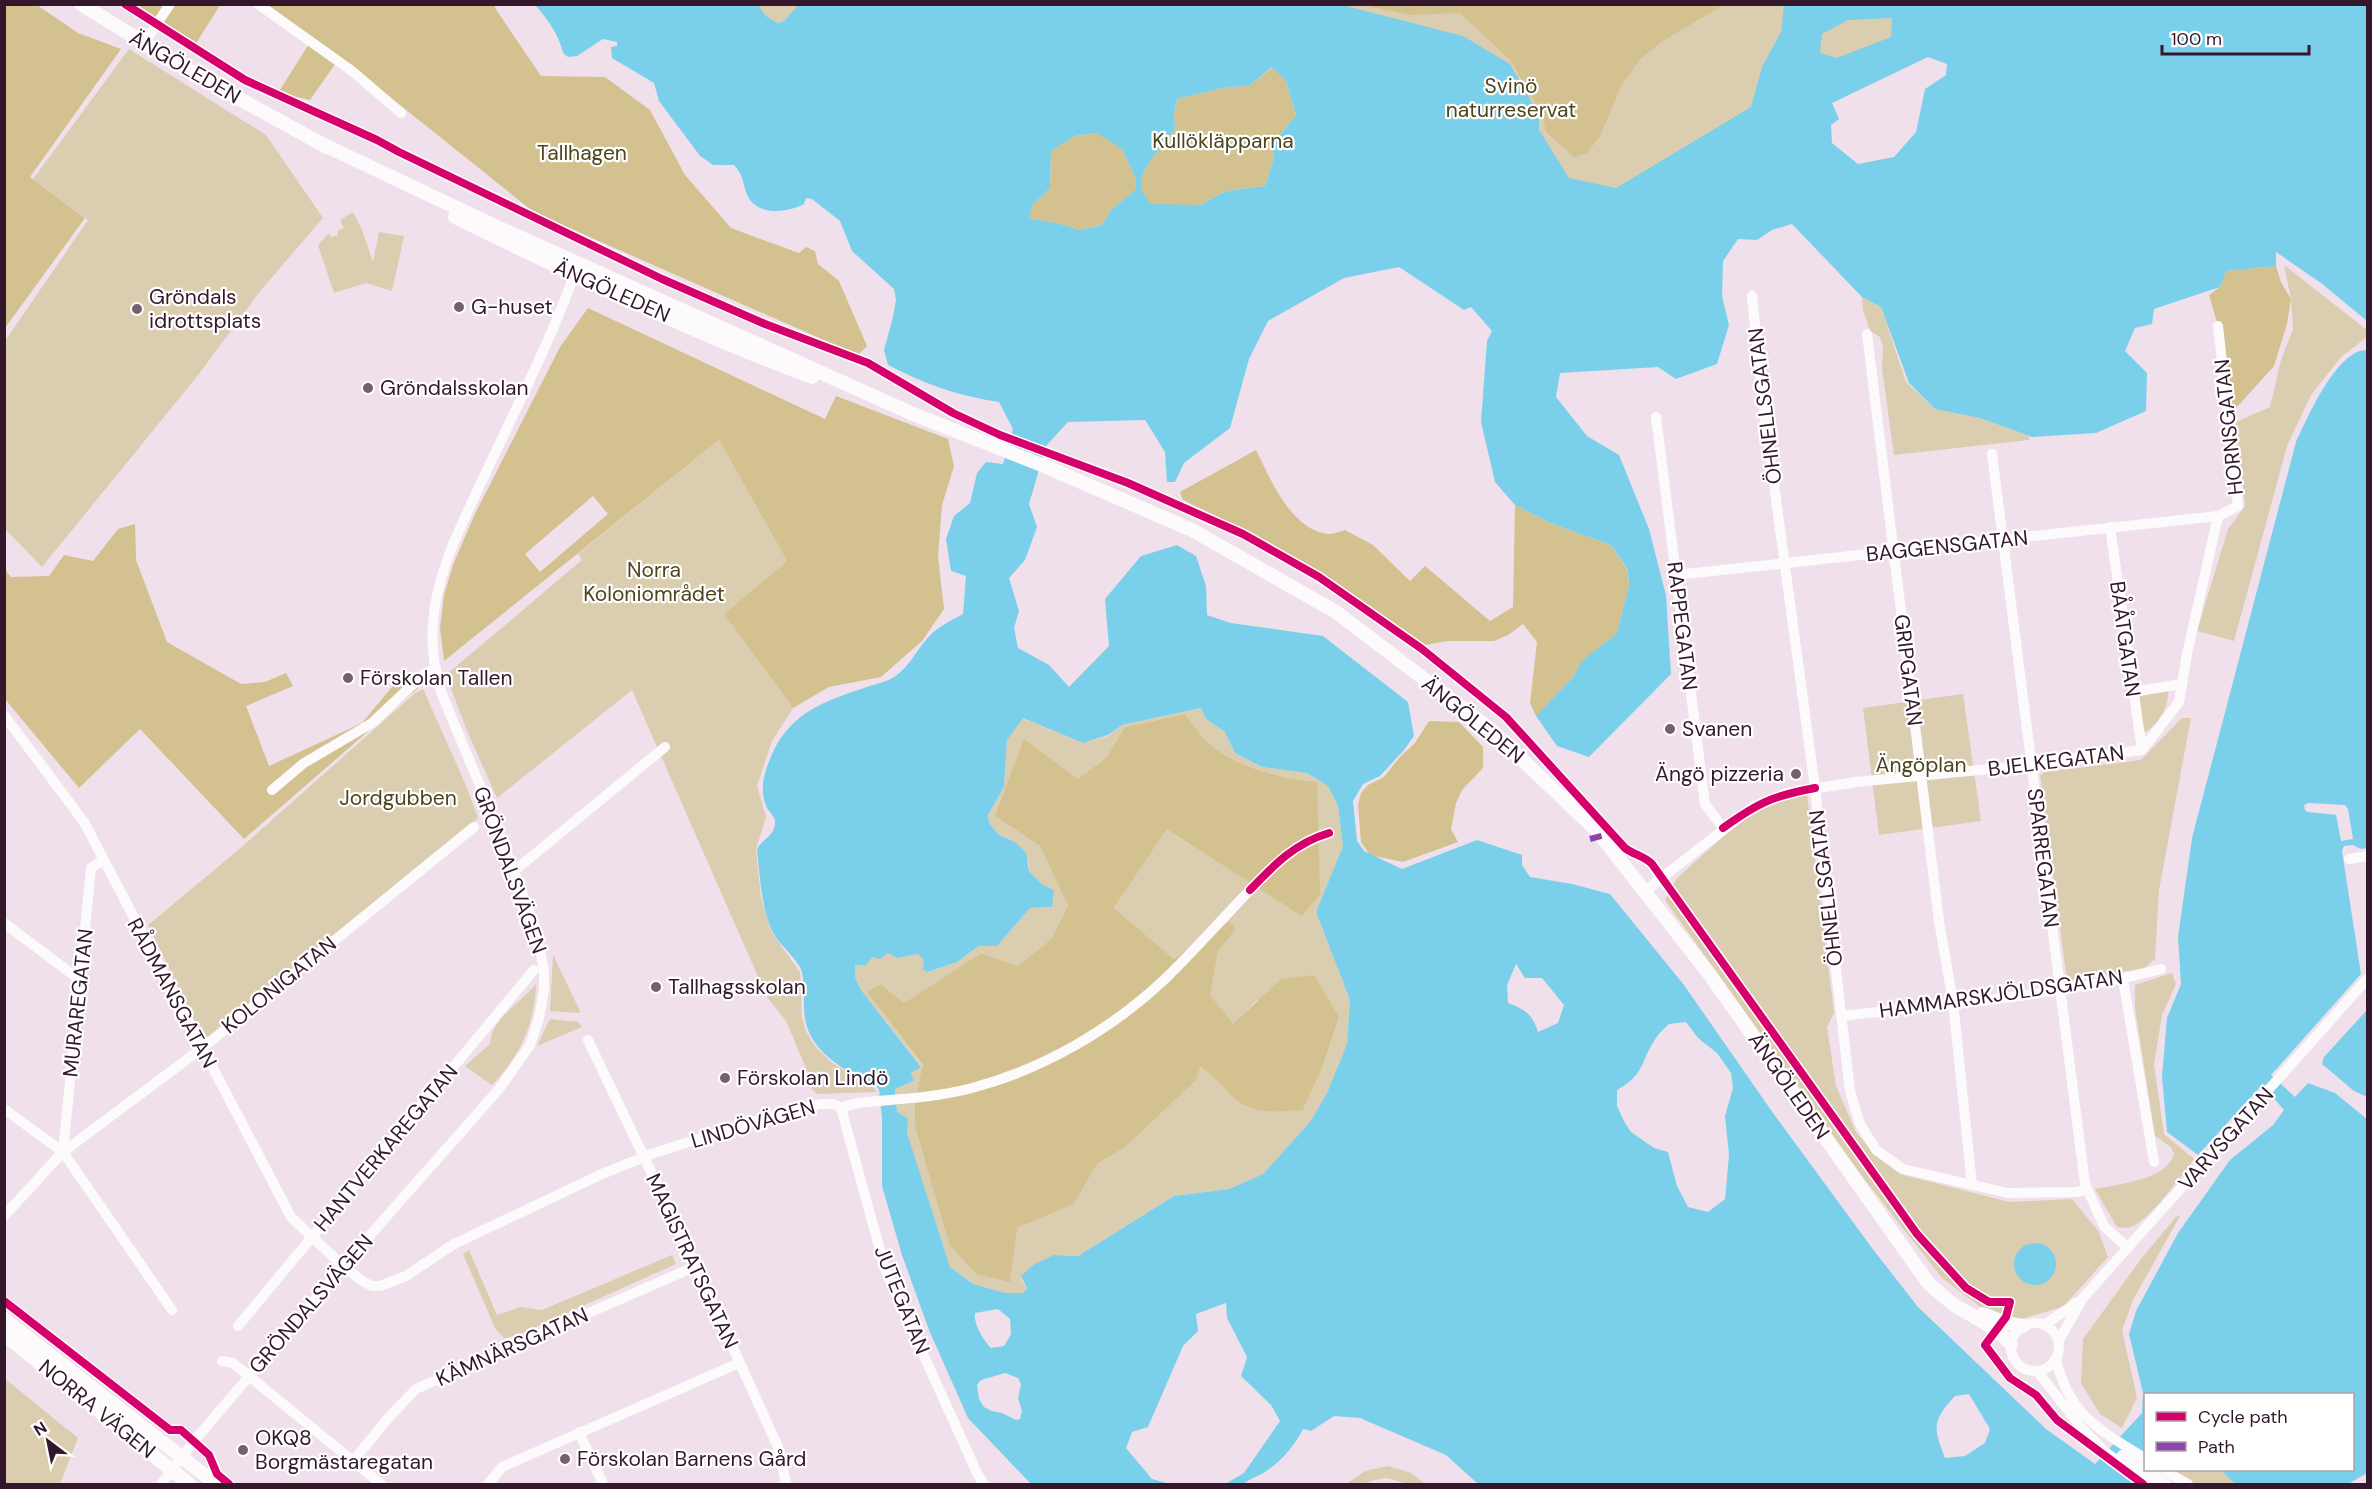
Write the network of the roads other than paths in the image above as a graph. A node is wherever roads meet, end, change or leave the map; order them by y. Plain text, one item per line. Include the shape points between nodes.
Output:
1 (81, 4) edge
2 (170, 4) edge
3 (258, 4) edge
4 (144, 43) junction
5 (401, 113) dead end
6 (576, 269) junction
7 (1752, 296) dead end
8 (2218, 326) dead end
9 (1867, 334) dead end
10 (1656, 417) dead end
11 (1992, 454) dead end
12 (2218, 516) junction
13 (2110, 527) junction
14 (2003, 539) junction
15 (1893, 552) junction
16 (1785, 564) junction
17 (1676, 575) junction
18 (436, 668) junction
19 (2181, 684) junction
20 (2133, 692) junction
21 (4, 715) edge
22 (665, 747) dead end
23 (2142, 750) junction
24 (2031, 765) junction
25 (1921, 775) junction
26 (1815, 788) junction
27 (272, 790) dead end
28 (474, 827) dead end
29 (1723, 828) junction
30 (2367, 856) edge
31 (2349, 859) dead end
32 (103, 860) junction
33 (514, 869) junction
34 (1250, 890) dead end
35 (1645, 891) junction
36 (4, 923) edge
37 (2161, 969) dead end
38 (534, 970) dead end
39 (2367, 978) edge
40 (2123, 979) junction
41 (80, 980) junction
42 (2060, 990) junction
43 (1953, 1002) junction
44 (1841, 1016) junction
45 (588, 1041) dead end
46 (201, 1049) junction
47 (841, 1108) junction
48 (4, 1109) edge
49 (63, 1152) junction
50 (644, 1157) junction
51 (2154, 1162) dead end
52 (587, 1181) joint
53 (1972, 1185) junction
54 (2087, 1190) junction
55 (4, 1216) edge
56 (312, 1237) junction
57 (2128, 1248) junction
58 (343, 1266) junction
59 (696, 1266) junction
60 (1922, 1272) junction
61 (2083, 1298) junction
62 (172, 1310) dead end
63 (4, 1319) edge
64 (2044, 1325) junction
65 (238, 1326) dead end
66 (2023, 1326) junction
67 (4, 1334) edge
68 (2059, 1340) junction
69 (2011, 1344) junction
70 (2056, 1359) junction
71 (222, 1361) dead end
72 (739, 1363) junction
73 (2037, 1371) junction
74 (249, 1377) junction
75 (579, 1432) junction
76 (2108, 1445) junction
77 (181, 1457) junction
78 (2144, 1459) edge
79 (353, 1461) junction
80 (171, 1470) junction
81 (2144, 1471) edge
82 (2154, 1478) edge
83 (161, 1485) edge
84 (189, 1485) edge
85 (216, 1485) edge
86 (381, 1485) edge
87 (488, 1485) edge
88 (603, 1485) edge
89 (786, 1485) edge
90 (984, 1485) edge
91 (2166, 1485) edge
92 (2188, 1485) edge

1 - 4 main road, ÄNGÖLEDEN
2 - 4 street
3 - 5 street via 352,71
4 - 6 main road, ÄNGÖLEDEN via 322,144
6 - 18 street, GRÖNDALSVÄGEN via 442,574 433,625
6 - 35 main road, ÄNGÖLEDEN via 1192,530 1336,612 1490,729 1598,832
7 - 16 street, ÖHNELLSGATAN
8 - 12 street, HORNSGATAN via 2238,506
9 - 15 street, GRIPGATAN
10 - 17 street, RAPPEGATAN
11 - 14 street, SPARREGATAN
12 - 13 street, BAGGENSGATAN
12 - 19 street
13 - 14 street, BAGGENSGATAN
13 - 20 street, BÅÅTGATAN
14 - 15 street, BAGGENSGATAN
14 - 24 street, SPARREGATAN
15 - 16 street, BAGGENSGATAN
15 - 25 street, GRIPGATAN
16 - 17 street, BAGGENSGATAN
16 - 26 street, ÖHNELLSGATAN
17 - 29 street, RAPPEGATAN via 1705,804
18 - 27 street via 424,674 372,723 304,763
18 - 33 street, GRÖNDALSVÄGEN via 441,692
19 - 20 street
19 - 23 street via 2179,702
20 - 23 street, BÅÅTGATAN
21 - 32 street, RÅDMANSGATAN via 84,822
22 - 33 street
23 - 24 street, BJELKEGATAN
24 - 25 street, BJELKEGATAN
24 - 42 street, SPARREGATAN
25 - 26 street, BJELKEGATAN
25 - 43 street, GRIPGATAN
26 - 29 street, BJELKEGATAN via 1771,798
26 - 44 street, ÖHNELLSGATAN
28 - 46 street, KOLONIGATAN
29 - 35 street, BJELKEGATAN
30 - 31 street
32 - 41 street, MURAREGATAN via 92,868
32 - 46 street, RÅDMANSGATAN
33 - 58 street, GRÖNDALSVÄGEN via 542,951 543,996 532,1037 499,1089
34 - 47 street, LINDÖVÄGEN via 1164,980 1097,1033 1064,1051 999,1081 957,1092
35 - 60 main road, ÄNGÖLEDEN via 1710,975
36 - 41 street
37 - 40 street, HAMMARSKJÖLDSGATAN
38 - 56 street, HANTVERKAREGATAN
39 - 57 street, VARVSGATAN
40 - 42 street, HAMMARSKJÖLDSGATAN
40 - 51 street
41 - 49 street, MURAREGATAN
42 - 43 street, HAMMARSKJÖLDSGATAN
42 - 54 street, SPARREGATAN
43 - 44 street, HAMMARSKJÖLDSGATAN
43 - 53 street, GRIPGATAN
44 - 53 street, ÖHNELLSGATAN via 1850,1091 1860,1124 1876,1150 1903,1168
45 - 50 street, MAGISTRATSGATAN
46 - 49 street, KOLONIGATAN
46 - 56 street, RÅDMANSGATAN via 291,1217
47 - 50 street, LINDÖVÄGEN via 834,1104 812,1106
47 - 90 street, JUTEGATAN via 886,1272
48 - 49 street
49 - 55 street, KOLONIGATAN
49 - 62 street
50 - 52 street, LINDÖVÄGEN
50 - 59 street, MAGISTRATSGATAN
52 - 58 street, RÅDMANSGATAN via 453,1244 395,1281 372,1286
53 - 54 street, ÖHNELLSGATAN via 2008,1194
54 - 57 street, SPARREGATAN via 2104,1226
56 - 58 street, RÅDMANSGATAN
56 - 65 street, HANTVERKAREGATAN
57 - 61 street, VARVSGATAN
58 - 74 street, GRÖNDALSVÄGEN
59 - 72 street, MAGISTRATSGATAN
59 - 79 street, KÄMNÄRSGATAN via 416,1389
60 - 66 main road, ÄNGÖLEDEN via 1980,1312
60 - 69 main road, ÄNGÖLEDEN via 1929,1284 1954,1305 1997,1330
61 - 64 street, VARVSGATAN
61 - 68 street, VARVSGATAN
63 - 77 main road, NORRA VÄGEN
64 - 66 street, ÄNGÖLEDEN
64 - 68 street
66 - 69 street
67 - 80 main road, NORRA VÄGEN
68 - 70 street, ÄNGÖLEDEN
69 - 73 street, ÄNGÖLEDEN via 2018,1364
70 - 73 street via 2048,1368
70 - 76 street, ÄNGÖLEDEN via 2066,1392
71 - 74 street via 233,1363
72 - 75 street
72 - 89 street, MAGISTRATSGATAN via 778,1447
73 - 76 street, ÄNGÖLEDEN via 2091,1437
74 - 77 street, GRÖNDALSVÄGEN
74 - 79 street
75 - 87 street via 502,1467
75 - 88 street
76 - 78 street, ÄNGÖLEDEN
76 - 81 street, ÄNGÖLEDEN
77 - 80 street, GRÖNDALSVÄGEN
77 - 85 main road, NORRA VÄGEN
79 - 86 street
80 - 83 street, GRÖNDALSVÄGEN
80 - 84 main road, NORRA VÄGEN
82 - 91 street, ÄNGÖLEDEN
82 - 92 street, ÄNGÖLEDEN

